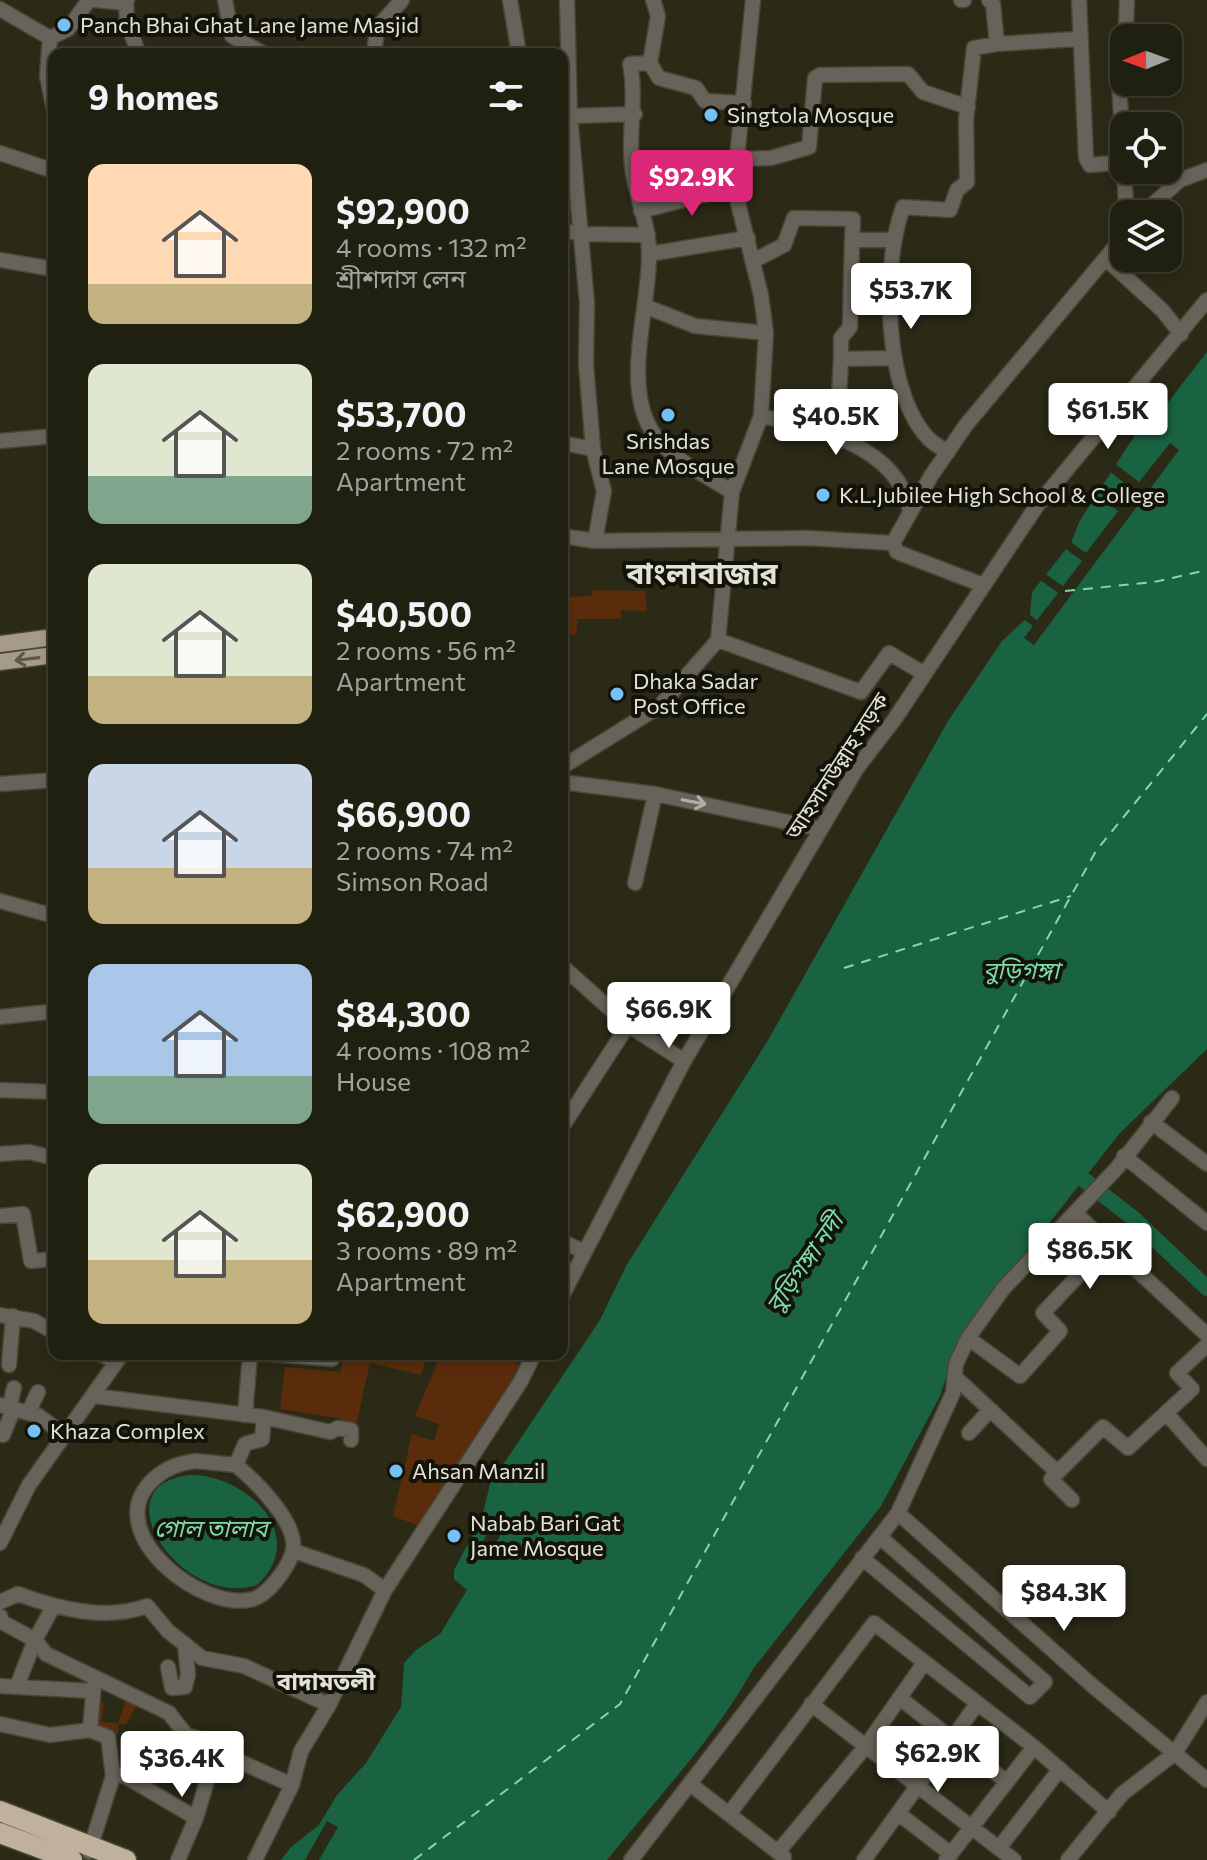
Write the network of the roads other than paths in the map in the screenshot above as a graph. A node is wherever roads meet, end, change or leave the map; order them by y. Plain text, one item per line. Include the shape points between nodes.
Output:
1 (92, 0) edge
2 (225, 0) edge
3 (402, 0) edge
4 (510, 0) edge
5 (567, 0) edge
6 (653, 0) edge
7 (753, 0) edge
8 (989, 0) edge
9 (1079, 0) edge
10 (1127, 0) edge
11 (126, 2) edge
12 (384, 6) edge
13 (0, 9) edge
14 (50, 38) junction
15 (1078, 39) junction
16 (997, 44) junction
17 (49, 48) edge
18 (137, 48) edge
19 (253, 48) edge
20 (375, 48) edge
21 (518, 48) edge
22 (650, 63) junction
23 (744, 103) junction
24 (968, 107) junction
25 (635, 114) junction
26 (570, 116) junction
27 (0, 153) edge
28 (737, 159) junction
29 (48, 169) edge
30 (1207, 170) edge
31 (734, 187) junction
32 (1158, 200) edge
33 (641, 211) junction
34 (568, 231) edge
35 (581, 234) junction
36 (648, 235) junction
37 (748, 238) junction
38 (852, 240) junction
39 (892, 240) junction
40 (649, 254) junction
41 (1110, 254) edge
42 (1106, 259) junction
43 (0, 260) edge
44 (753, 261) junction
45 (48, 268) edge
46 (1207, 300) edge
47 (647, 307) junction
48 (766, 333) junction
49 (1181, 334) junction
50 (895, 358) junction
51 (841, 359) junction
52 (761, 416) junction
53 (837, 436) junction
54 (48, 437) edge
55 (0, 441) edge
56 (568, 444) edge
57 (593, 449) junction
58 (948, 452) junction
59 (732, 492) junction
60 (910, 511) junction
61 (568, 537) edge
62 (728, 538) junction
63 (595, 541) junction
64 (893, 543) junction
65 (983, 585) junction
66 (48, 638) edge
67 (718, 640) junction
68 (0, 644) edge
69 (48, 656) edge
70 (0, 662) edge
71 (923, 673) junction
72 (568, 763) edge
73 (48, 780) edge
74 (568, 783) edge
75 (0, 784) edge
76 (655, 794) junction
77 (820, 829) junction
78 (635, 883) dead end
79 (0, 901) edge
80 (48, 914) edge
81 (568, 971) edge
82 (48, 1012) dead end
83 (0, 1017) edge
84 (628, 1025) junction
85 (684, 1061) junction
86 (0, 1090) edge
87 (48, 1092) edge
88 (1172, 1098) dead end
89 (568, 1118) edge
90 (1151, 1122) junction
91 (0, 1154) edge
92 (1124, 1156) junction
93 (48, 1157) edge
94 (1207, 1164) edge
95 (1075, 1213) junction
96 (0, 1216) edge
97 (1207, 1223) edge
98 (1109, 1243) junction
99 (568, 1244) edge
100 (584, 1252) junction
101 (48, 1260) edge
102 (568, 1284) edge
103 (6, 1316) edge
104 (48, 1329) edge
105 (1207, 1335) edge
106 (968, 1338) junction
107 (1207, 1345) edge
108 (5, 1347) edge
109 (118, 1360) edge
110 (250, 1360) edge
111 (531, 1360) edge
112 (5, 1363) edge
113 (955, 1377) junction
114 (14, 1388) dead end
115 (94, 1396) junction
116 (7, 1408) edge
117 (990, 1410) junction
118 (1166, 1413) junction
119 (245, 1415) junction
120 (264, 1417) junction
121 (969, 1433) dead end
122 (0, 1434) edge
123 (64, 1435) junction
124 (351, 1440) dead end
125 (1207, 1459) edge
126 (236, 1465) junction
127 (1057, 1472) junction
128 (1072, 1500) dead end
129 (898, 1513) junction
130 (880, 1537) junction
131 (0, 1543) edge
132 (294, 1551) junction
133 (862, 1558) junction
134 (385, 1590) junction
135 (0, 1602) edge
136 (53, 1607) junction
137 (0, 1616) edge
138 (35, 1640) junction
139 (185, 1644) junction
140 (924, 1663) junction
141 (168, 1667) dead end
142 (94, 1684) junction
143 (0, 1686) edge
144 (17, 1686) junction
145 (901, 1699) junction
146 (1207, 1702) edge
147 (811, 1704) junction
148 (977, 1704) junction
149 (329, 1705) junction
150 (0, 1724) edge
151 (90, 1730) junction
152 (952, 1740) junction
153 (866, 1746) junction
154 (1034, 1747) junction
155 (216, 1751) junction
156 (1175, 1753) junction
157 (1060, 1769) junction
158 (113, 1776) junction
159 (1207, 1780) edge
160 (1007, 1782) junction
161 (690, 1784) junction
162 (292, 1785) junction
163 (919, 1789) junction
164 (0, 1811) edge
165 (1109, 1812) junction
166 (729, 1814) junction
167 (899, 1814) junction
168 (196, 1818) junction
169 (0, 1821) edge
170 (972, 1829) junction
171 (0, 1833) edge
172 (0, 1843) edge
173 (999, 1848) junction
174 (89, 1854) edge
175 (784, 1857) edge
176 (949, 1857) edge
177 (47, 1860) edge
178 (126, 1860) edge
179 (178, 1860) edge
180 (255, 1860) edge
181 (631, 1860) edge
182 (864, 1860) edge
183 (1014, 1860) edge
184 (1068, 1860) edge

1 - 11 street
1 - 14 street via 68,29
2 - 19 street via 232,36
3 - 12 street
4 - 21 street
5 - 26 street
6 - 22 street via 658,16
7 - 23 street
8 - 16 street
9 - 15 street
10 - 15 street via 1118,68 1124,162 1087,163
11 - 18 street
12 - 20 street
13 - 14 street
14 - 17 street
15 - 16 street
16 - 24 street via 974,48
22 - 23 street via 659,78 696,88 705,101
22 - 25 street via 630,64
23 - 28 street
24 - 28 street via 923,92 908,74 820,75 815,78 811,145 771,158
24 - 39 street via 967,182 957,190 950,210 903,207
25 - 26 street
25 - 33 street via 630,142
26 - 35 street
27 - 29 street
28 - 31 street
30 - 32 street via 1180,180
31 - 33 street
31 - 37 street
33 - 36 street
34 - 35 street
35 - 36 street
35 - 57 street
36 - 40 street
37 - 40 street
37 - 44 street
38 - 39 street
38 - 44 street via 853,219 794,218 784,245
38 - 51 street via 850,327 841,338
39 - 50 street via 889,297
40 - 47 street
41 - 42 street
42 - 49 street
42 - 58 street via 1034,340
43 - 45 street
44 - 48 street
46 - 49 street, আহসানউল্লাহ সড়ক
47 - 48 street via 695,326
47 - 59 street via 639,326 639,355 642,407 649,425 675,456
48 - 52 street
49 - 65 street, আহসানউল্লাহ সড়ক via 1036,507
50 - 51 street
50 - 58 street via 913,416 928,439
51 - 53 street
52 - 53 street
52 - 59 street
53 - 60 street via 885,468 907,495
54 - 55 street
56 - 57 street
57 - 63 street via 604,491
58 - 60 street
59 - 62 street
60 - 64 street
61 - 63 street
62 - 63 street
62 - 64 street
62 - 67 street
64 - 65 street via 897,552
65 - 71 street, আহসানউল্লাহ সড়ক
66 - 68 main road
67 - 71 street via 861,692 889,653
67 - 72 street via 660,706
69 -> 70 main road
71 - 77 street, আহসানউল্লাহ সড়ক
73 - 75 street
74 - 76 street
76 -> 77 street
76 - 78 street
77 - 85 street, আহসানউল্লাহ সড়ক
79 - 80 street
81 - 84 street
82 - 83 street
84 - 85 street
84 - 89 street
85 - 100 street, আহসানউল্লাহ সড়ক
86 - 87 street
88 - 90 street
90 - 92 street
90 - 94 street
91 - 93 street
92 - 95 street
92 - 97 street
95 - 98 street
95 - 106 street via 1003,1289
96 - 101 street via 23,1214 31,1261
98 - 105 street
98 - 106 street via 1043,1313 1060,1331 1020,1376
99 - 100 street
100 - 102 street, আহসানউল্লাহ সড়ক
103 - 104 street
103 - 108 street
106 - 113 street
107 - 118 street via 1177,1373 1192,1389
108 - 112 street
109 - 115 street
110 - 119 street
111 - 134 street
113 - 117 street
113 - 129 street via 953,1393
114 - 116 street
115 - 119 street
115 - 123 street
116 - 122 street
116 - 123 street via 36,1404
117 - 121 street
117 - 127 street
118 - 125 street
118 - 127 street via 1128,1448 1103,1427
119 - 120 street
120 - 124 street via 330,1432 351,1430
120 - 126 street via 262,1439 245,1444
123 - 131 street via 29,1485
126 - 132 street via 279,1512
126 - 132 street via 182,1463 155,1478 137,1505 140,1531 148,1545 168,1569 199,1589 243,1601 271,1585
127 - 128 street via 1051,1479
129 - 130 street
129 - 156 street
130 - 133 street
130 - 133 street via 1045,1682 1030,1697
132 - 134 street via 364,1575
133 - 161 street
134 - 149 street
135 - 136 street via 18,1594
136 - 138 street
136 - 139 street via 123,1615 147,1606
137 - 138 street
138 - 142 street via 46,1654
138 - 144 street
139 - 141 street via 185,1687 172,1688
139 - 149 street via 202,1658 244,1666
140 - 145 street
140 - 147 street via 874,1623
140 - 148 street
142 - 144 street
142 - 151 street
142 - 155 street via 169,1713 186,1735
143 - 144 street
145 - 152 street
145 - 153 street
146 - 156 street
147 - 153 street
147 - 166 street
148 - 152 street
148 - 154 street
149 - 162 street via 301,1751
150 - 151 street via 50,1735
151 - 158 street via 108,1737
152 - 160 street
152 - 163 street
153 - 163 street
153 - 175 street
154 - 157 street
154 - 160 street
155 - 162 street
155 - 168 street
156 - 159 street
156 - 165 street via 1122,1794
157 - 165 street
157 - 173 street
158 - 168 street via 123,1775
158 - 174 street
160 - 170 street
161 - 166 street
161 - 181 street
162 - 180 street
163 - 167 street
163 - 170 street
164 - 174 highway
165 - 184 street
166 - 175 street
167 - 176 street
167 - 182 street
168 - 179 street
169 - 174 highway
170 - 173 street
170 - 176 street
171 - 174 highway
172 - 177 highway
173 - 183 street
174 - 178 highway

